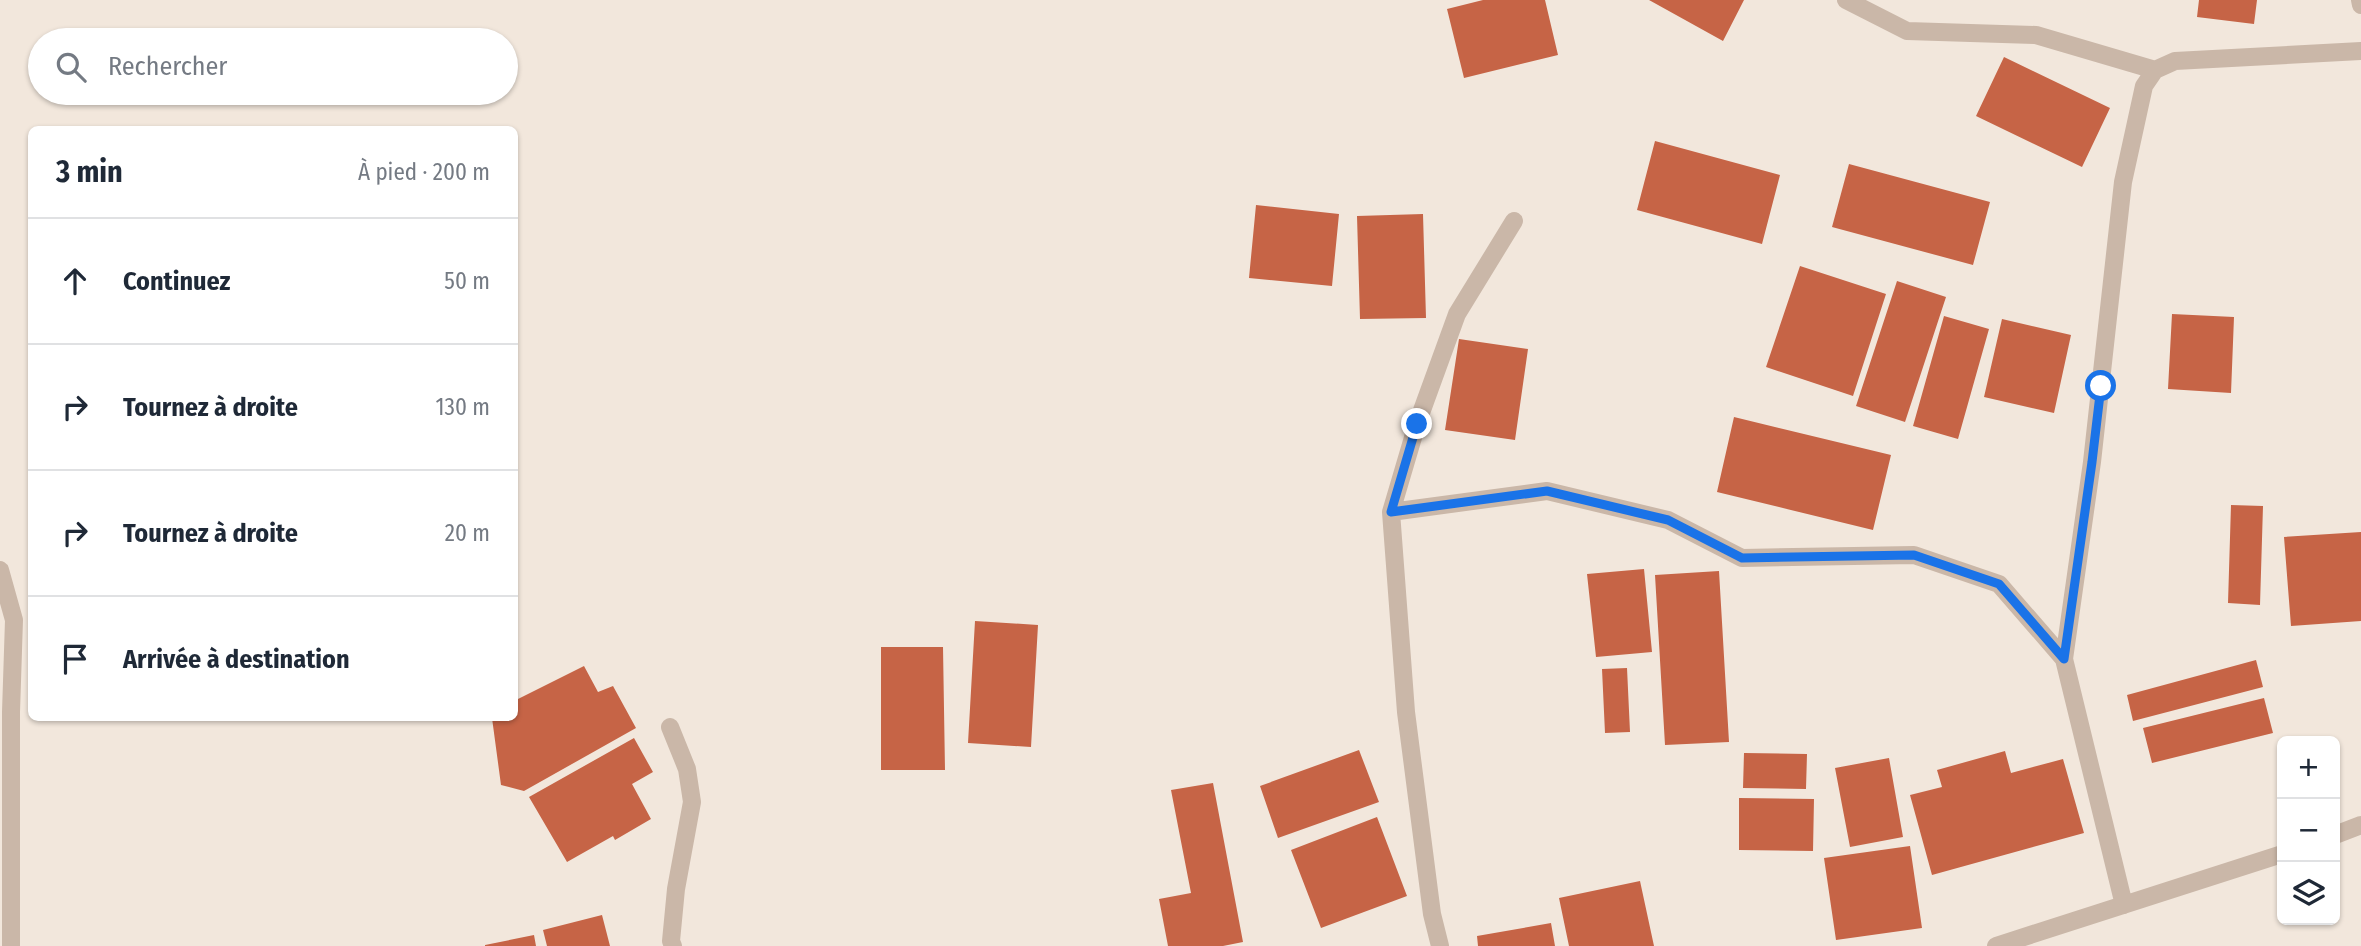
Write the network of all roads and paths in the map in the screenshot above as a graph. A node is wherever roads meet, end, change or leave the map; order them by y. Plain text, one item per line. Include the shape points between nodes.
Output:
1 (1846, 0) edge
2 (2361, 51) edge
3 (2155, 70) junction
4 (1514, 221) dead end
5 (1391, 512) junction
6 (0, 570) edge
7 (2064, 659) junction
8 (670, 727) dead end
9 (2361, 825) edge
10 (2340, 833) edge
11 (2277, 856) edge
12 (2124, 905) junction
13 (11, 946) edge
14 (673, 946) edge
15 (1440, 946) edge
16 (1996, 946) edge

1 - 3 street via 1907,32 2036,35
2 - 3 street via 2175,61
3 - 7 street via 2144,86 2123,181 2092,462
4 - 5 street via 1457,314
5 - 7 street via 1547,491 1668,520 1742,558 1914,555 1999,584
5 - 15 street via 1406,712
6 - 13 street via 14,620
7 - 12 street
8 - 14 street via 687,769 692,802 676,889
9 - 10 street
11 - 12 street
12 - 16 street

